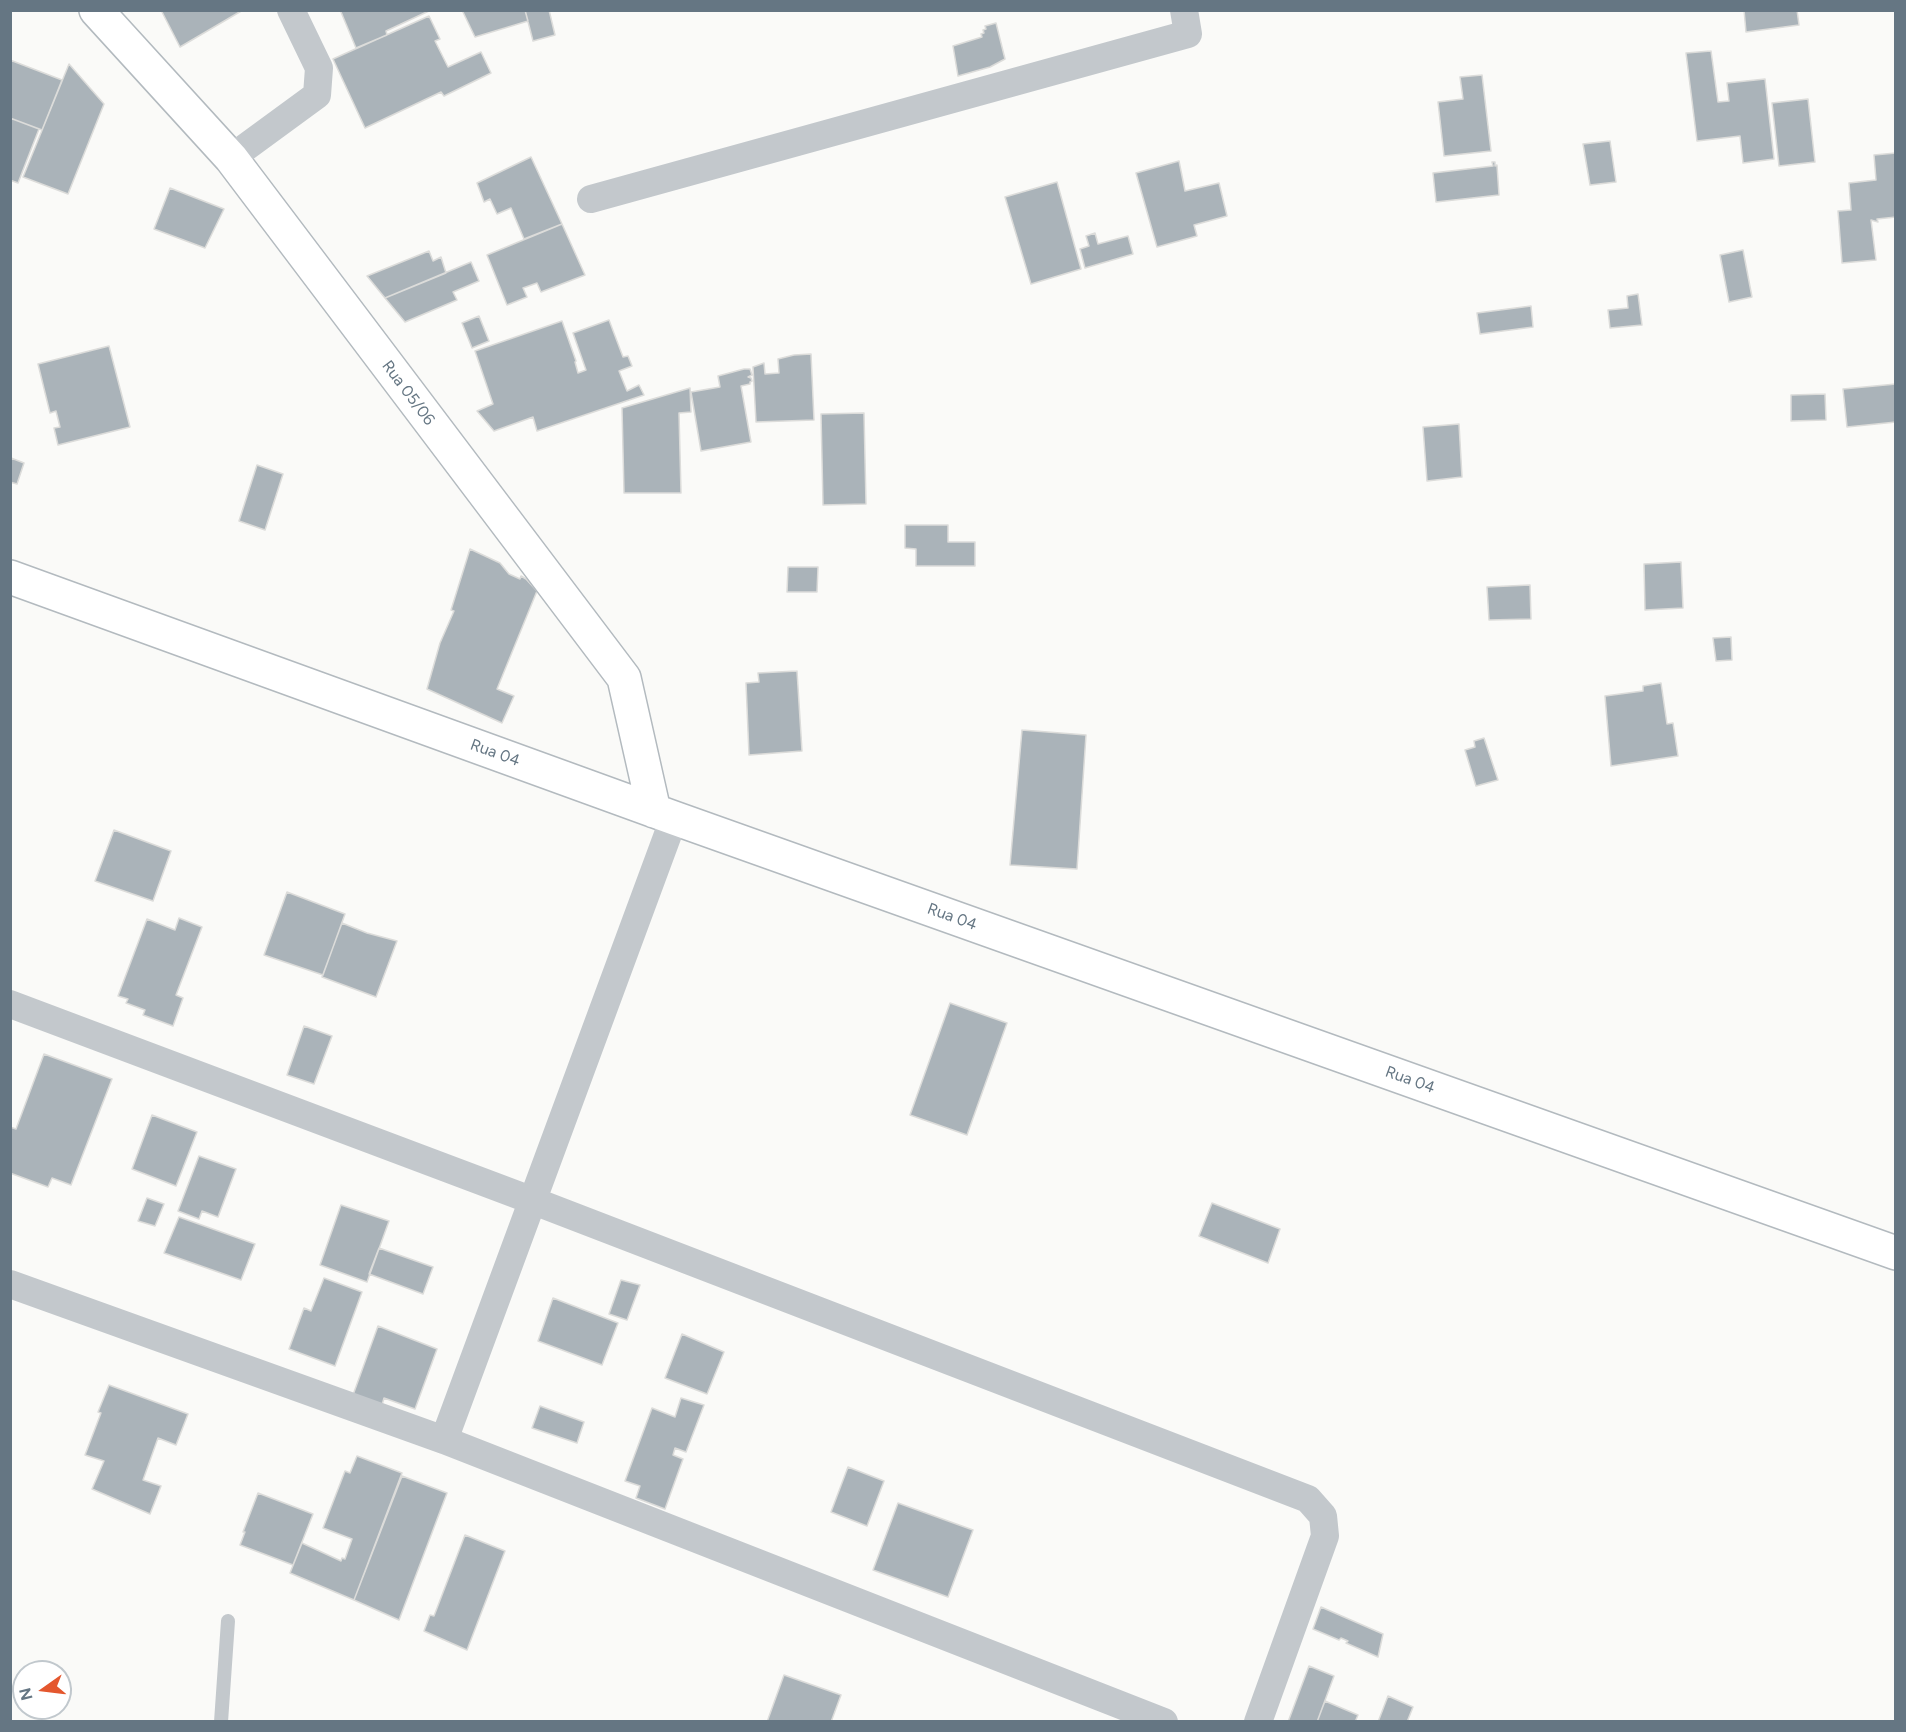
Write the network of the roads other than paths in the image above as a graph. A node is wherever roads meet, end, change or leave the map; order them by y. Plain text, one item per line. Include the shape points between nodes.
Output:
1 (96, 10) edge
2 (291, 10) edge
3 (1184, 10) edge
4 (231, 158) junction
5 (591, 199) dead end
6 (10, 578) edge
7 (664, 814) junction
8 (10, 1004) edge
9 (531, 1200) junction
10 (1896, 1253) edge
11 (10, 1284) edge
12 (444, 1440) junction
13 (228, 1621) dead end
14 (221, 1722) edge
15 (1164, 1722) edge
16 (1258, 1722) edge

1 - 4 street, Rua 05/06
2 - 4 street via 319,68 317,95
3 - 5 street via 1188,34
4 - 7 street, Rua 05/06 via 624,678
6 - 7 street, Rua 04
7 - 9 street
7 - 10 street, Rua 04
8 - 9 street
9 - 12 street
9 - 16 street via 1308,1498 1323,1516 1325,1536
11 - 12 street
12 - 15 street
13 - 14 lane

